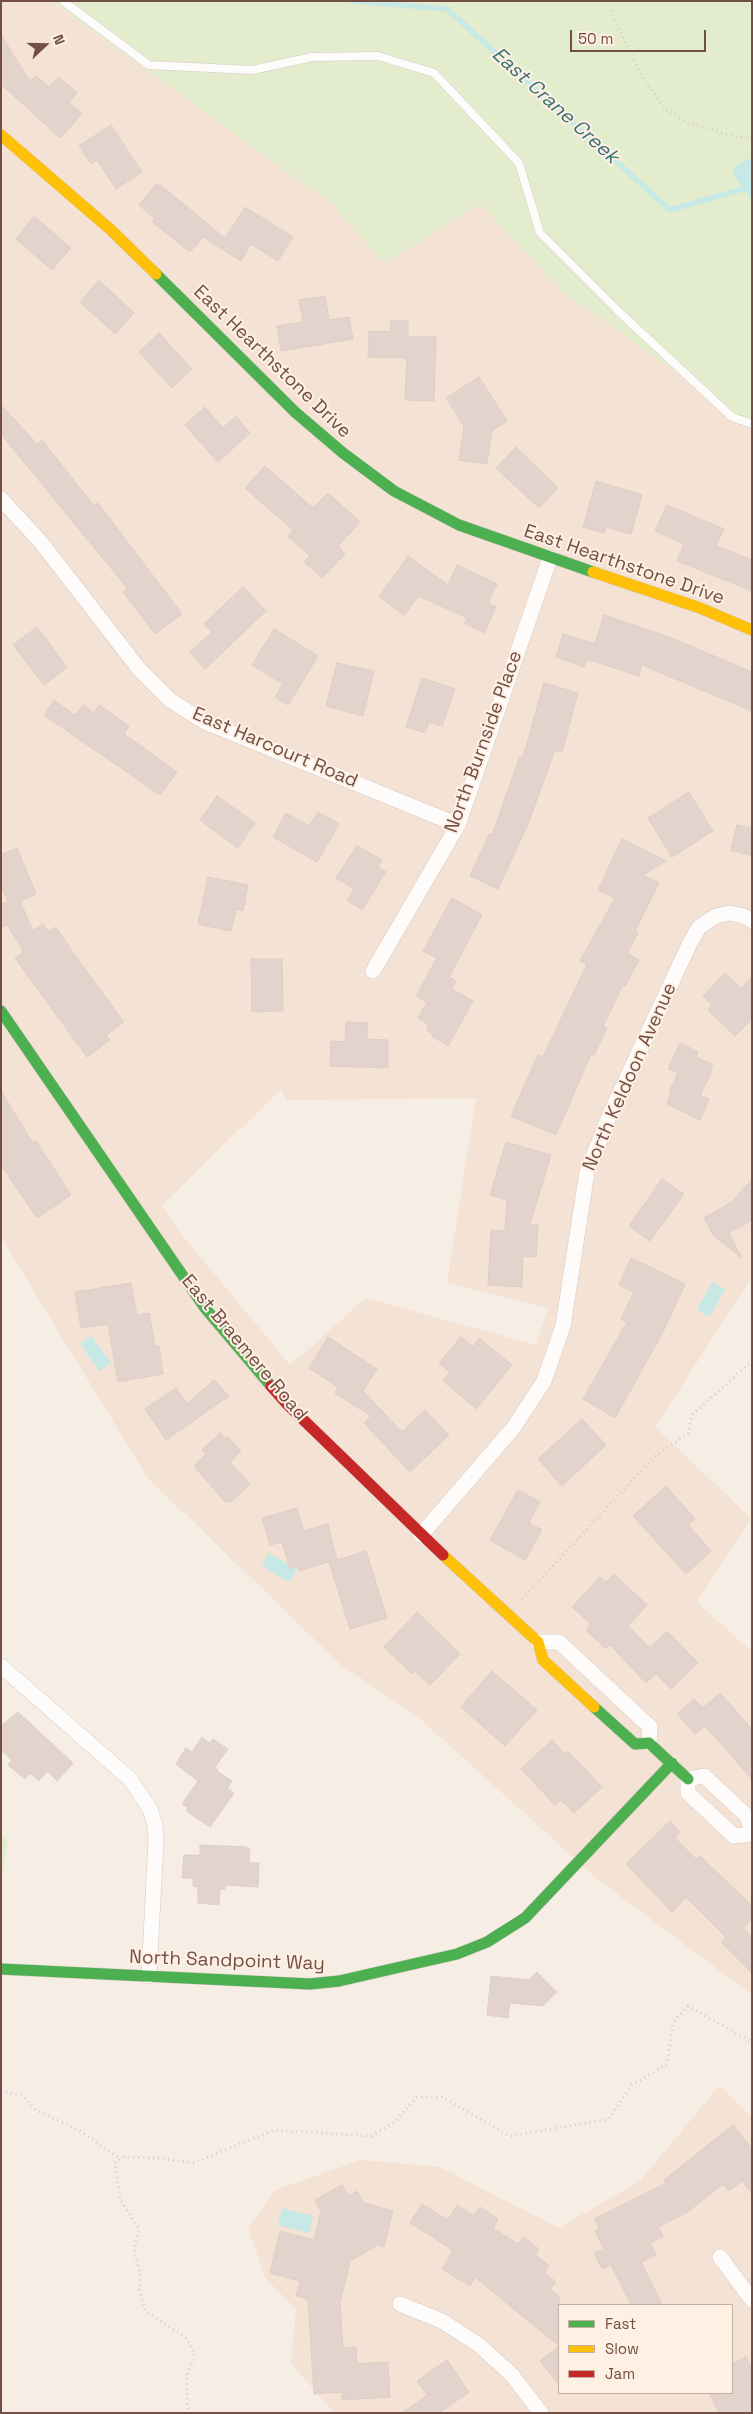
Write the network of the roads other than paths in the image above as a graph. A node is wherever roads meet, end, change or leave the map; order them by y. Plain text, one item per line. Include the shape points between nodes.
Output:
1 (63, 1) edge
2 (1, 136) edge
3 (752, 424) edge
4 (1, 499) edge
5 (550, 558) junction
6 (752, 630) edge
7 (458, 825) junction
8 (752, 921) edge
9 (373, 971) dead end
10 (1, 1011) edge
11 (421, 1535) junction
12 (538, 1642) junction
13 (1, 1666) edge
14 (649, 1743) junction
15 (672, 1763) junction
16 (688, 1778) junction
17 (752, 1833) edge
18 (1, 1969) edge
19 (149, 1976) junction
20 (720, 2257) dead end
21 (752, 2300) edge
22 (400, 2304) dead end
23 (541, 2413) edge

1 - 3 lane via 148,65 252,70 312,57 378,56 434,73 519,163 540,232 617,310 732,417
2 - 5 street, East Hearthstone Drive via 112,230 295,412 343,453 394,491 459,525
4 - 7 street, East Harcourt Road via 40,541 139,669 170,700 203,721
5 - 6 street, East Hearthstone Drive via 700,608
5 - 7 street, North Burnside Place
7 - 9 street, North Burnside Place
8 - 11 street, North Keldoon Avenue via 730,913 716,916 699,927 690,942 610,1114 587,1172 563,1326 544,1381 514,1427
10 - 11 street, East Braemere Road via 205,1308 287,1404
11 - 12 street, East Braemere Road
12 - 14 street, East Braemere Road via 543,1660 634,1744
12 - 14 street via 559,1642 650,1726
13 - 19 street via 130,1779 150,1808 156,1840
14 - 15 street, East Braemere Road
15 - 16 street, East Braemere Road
15 - 19 street, North Sandpoint Way via 525,1918 487,1942 457,1954 320,1983
16 - 17 street, East Braemere Road via 704,1776 747,1816
16 - 17 street, East Braemere Road via 688,1793 734,1836
18 - 19 street, North Sandpoint Way
20 - 21 street
22 - 23 street via 442,2321 479,2345 512,2375

